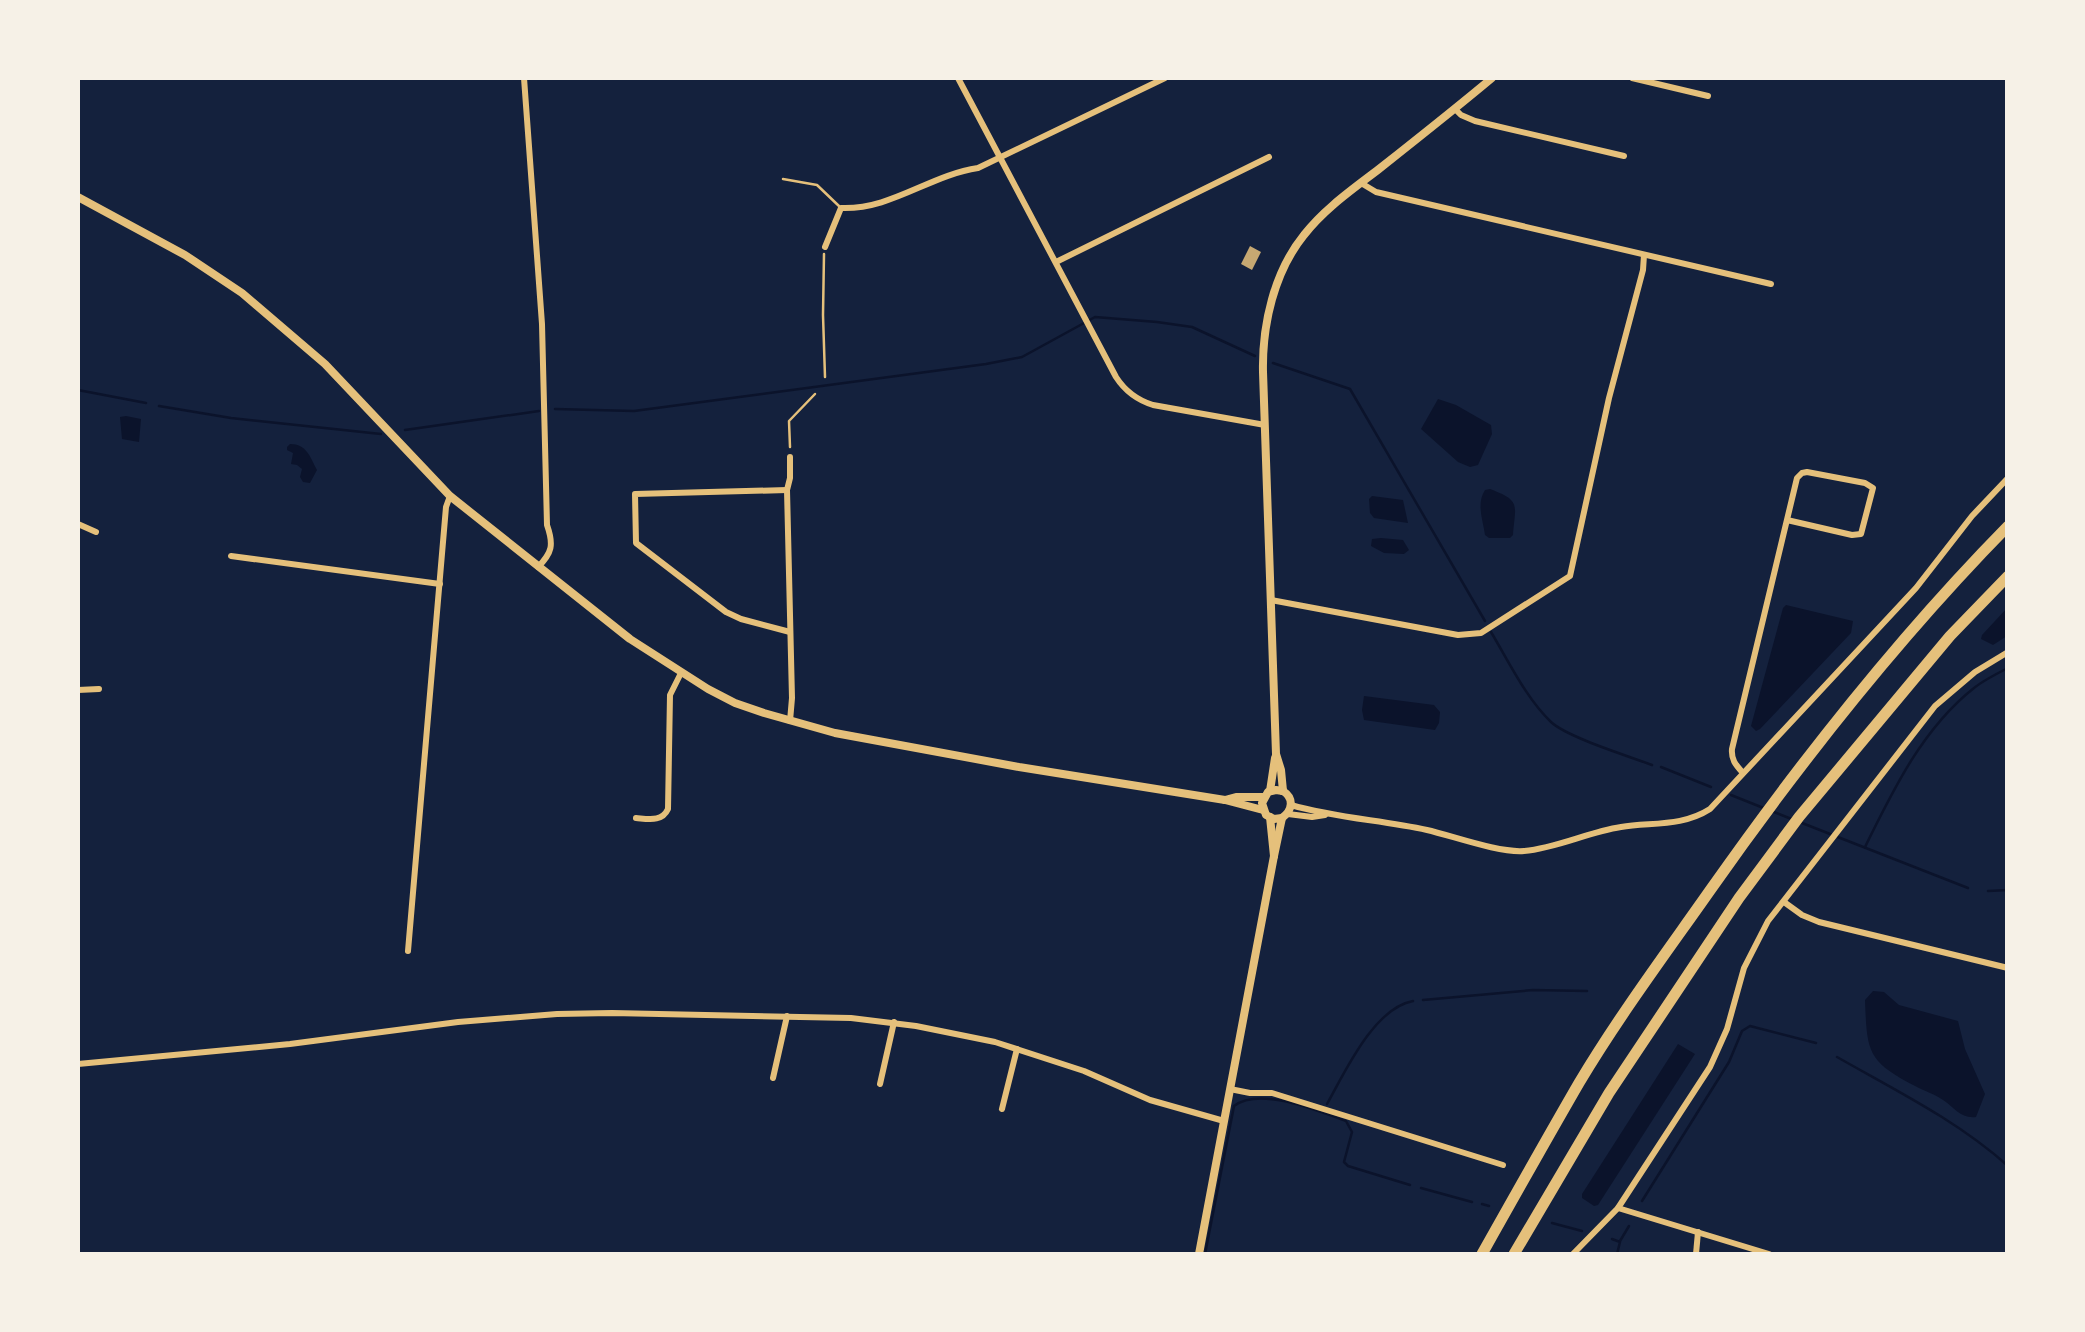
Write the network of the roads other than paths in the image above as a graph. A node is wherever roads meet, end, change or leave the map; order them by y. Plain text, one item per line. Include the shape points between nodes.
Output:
1 (524, 78) edge
2 (958, 78) edge
3 (1165, 78) edge
4 (1492, 78) edge
5 (1632, 78) edge
6 (1708, 96) dead end
7 (1455, 108) junction
8 (1624, 156) dead end
9 (1268, 157) dead end
10 (1002, 158) junction
11 (783, 179) dead end
12 (1361, 183) junction
13 (78, 197) edge
14 (841, 208) junction
15 (825, 248) road end
16 (1644, 255) junction
17 (1056, 262) junction
18 (1771, 284) dead end
19 (1265, 425) junction
20 (790, 457) road end
21 (2008, 478) edge
22 (787, 490) junction
23 (450, 496) junction
24 (1787, 520) junction
25 (78, 524) edge
26 (2008, 526) edge
27 (96, 532) dead end
28 (232, 556) dead end
29 (538, 568) junction
30 (2008, 576) edge
31 (440, 584) junction
32 (1271, 600) junction
33 (790, 632) junction
34 (2008, 652) edge
35 (681, 673) junction
36 (78, 690) edge
37 (99, 690) dead end
38 (790, 721) junction
39 (1276, 754) junction
40 (1743, 773) junction
41 (1283, 791) junction
42 (1267, 794) junction
43 (1225, 800) junction
44 (1263, 810) junction
45 (1287, 812) junction
46 (636, 818) dead end
47 (1270, 818) junction
48 (1274, 856) junction
49 (1784, 902) junction
50 (408, 951) dead end
51 (2008, 968) edge
52 (786, 1016) junction
53 (894, 1022) junction
54 (1017, 1049) junction
55 (78, 1064) edge
56 (773, 1078) dead end
57 (880, 1084) dead end
58 (1230, 1089) junction
59 (1002, 1108) dead end
60 (1224, 1121) junction
61 (1503, 1164) dead end
62 (1618, 1208) junction
63 (1698, 1232) junction
64 (1199, 1254) edge
65 (1482, 1254) edge
66 (1514, 1254) edge
67 (1573, 1254) edge
68 (1696, 1254) edge
69 (1768, 1254) edge

1 - 29 street via 552,541
2 - 10 street
3 - 10 street
4 - 7 street
5 - 6 street
7 - 8 street via 1475,121
7 - 12 street
9 - 17 street
10 - 14 street via 896,199
10 - 17 street
11 - 14 lane via 817,186
12 - 16 street via 1376,192
12 - 19 street via 1302,237 1278,283 1262,357
13 - 23 street via 195,261 272,317 357,395
14 - 15 street
16 - 18 street
16 - 32 street via 1570,576 1481,633 1458,635
17 - 19 street via 1116,377 1140,400
19 - 32 street
20 - 22 street
21 - 40 street via 1916,588
22 - 33 street
22 - 33 street via 635,494 636,544 726,612
23 - 29 street
23 - 31 street
24 - 24 street via 1861,534 1872,488 1802,472
24 - 40 street via 1732,748
25 - 27 street
26 - 65 highway via 1889,656 1762,816 1627,1008
28 - 31 street
29 - 35 street
30 - 66 highway via 1799,816 1728,913 1609,1093
31 - 50 street
32 - 39 street
33 - 38 street
34 - 49 street via 1935,706
35 - 38 street
35 - 46 street via 670,694 668,809 660,818
36 - 37 street
38 - 43 street via 908,748
39 - 41 street
39 - 42 street
40 - 45 street via 1710,809 1687,820 1623,826 1525,851 1412,827
41 - 42 street
41 - 45 street
42 - 43 street
42 - 44 street
43 - 44 street
44 - 47 street
45 - 47 street
45 - 48 street
47 - 48 street
48 - 58 street
49 - 51 street via 1819,922
49 - 62 street via 1744,968 1717,1055
52 - 53 street
52 - 55 street via 540,1015
52 - 56 street
53 - 54 street
53 - 57 street
54 - 59 street
54 - 60 street
58 - 60 street
58 - 61 street via 1272,1093
60 - 64 street
62 - 63 street
62 - 67 street
63 - 68 street
63 - 69 street

